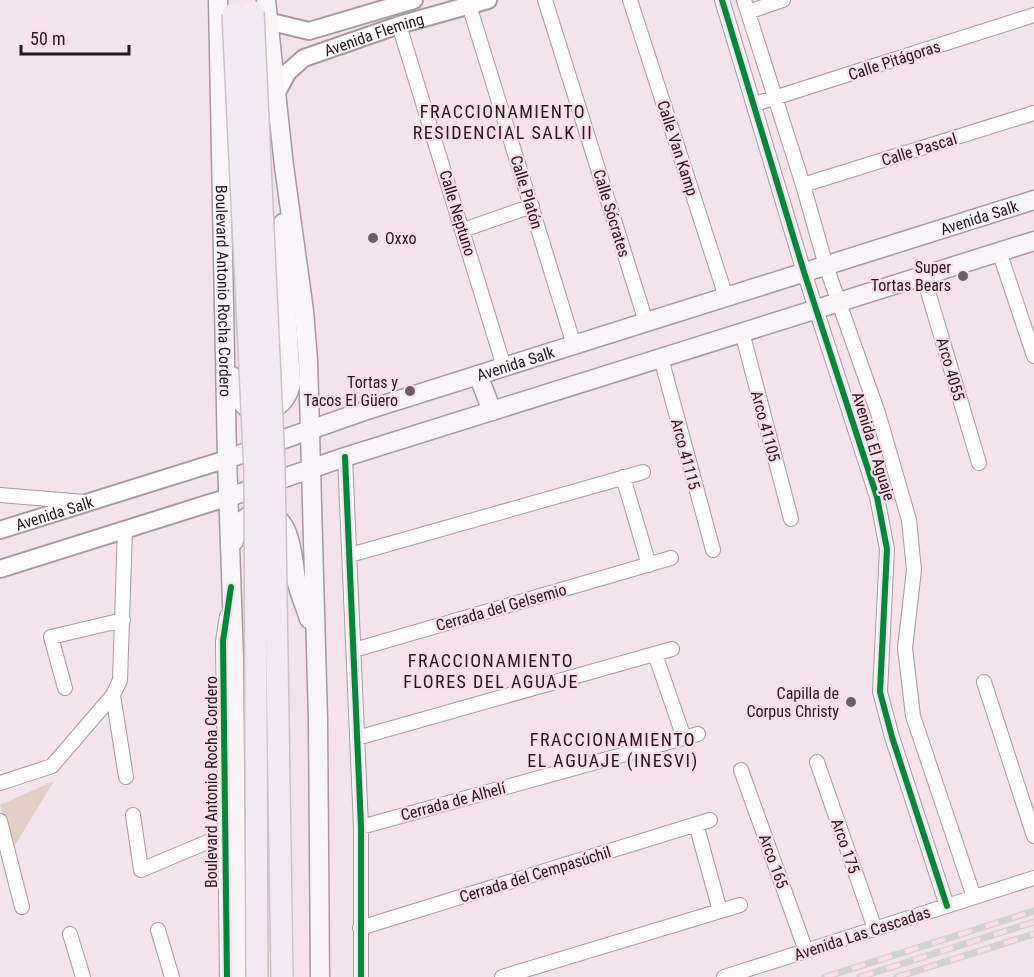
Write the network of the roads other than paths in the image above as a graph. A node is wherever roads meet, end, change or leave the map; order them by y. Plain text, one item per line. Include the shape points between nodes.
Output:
1 (414, 0) edge
2 (488, 0) edge
3 (545, 0) edge
4 (630, 0) edge
5 (722, 0) edge
6 (783, 0) edge
7 (469, 5) junction
8 (746, 6) edge
9 (248, 9) edge
10 (1034, 15) edge
11 (399, 25) junction
12 (276, 94) junction
13 (775, 98) junction
14 (755, 104) junction
15 (1034, 113) edge
16 (284, 166) junction
17 (803, 185) junction
18 (1034, 200) edge
19 (532, 206) junction
20 (463, 230) junction
21 (1034, 241) edge
22 (999, 252) junction
23 (826, 266) junction
24 (804, 273) junction
25 (924, 275) junction
26 (726, 297) junction
27 (839, 302) junction
28 (817, 309) junction
29 (646, 322) junction
30 (742, 332) junction
31 (224, 333) junction
32 (574, 345) junction
33 (1034, 356) edge
34 (661, 358) junction
35 (504, 367) junction
36 (478, 375) junction
37 (492, 411) junction
38 (310, 429) junction
39 (345, 457) junction
40 (226, 459) junction
41 (979, 463) dead end
42 (311, 468) junction
43 (643, 472) dead end
44 (623, 477) junction
45 (0, 495) edge
46 (229, 497) junction
47 (84, 502) junction
48 (791, 519) dead end
49 (125, 529) junction
50 (0, 530) edge
51 (713, 550) dead end
52 (231, 555) junction
53 (350, 555) junction
54 (671, 558) dead end
55 (649, 565) junction
56 (0, 568) edge
57 (231, 587) junction
58 (123, 620) junction
59 (315, 638) junction
60 (672, 649) dead end
61 (354, 650) junction
62 (655, 654) junction
63 (984, 682) dead end
64 (65, 688) dead end
65 (114, 695) junction
66 (698, 735) dead end
67 (357, 738) junction
68 (684, 738) junction
69 (817, 762) dead end
70 (741, 770) dead end
71 (126, 777) dead end
72 (0, 783) edge
73 (132, 815) dead end
74 (0, 820) edge
75 (710, 820) dead end
76 (696, 824) junction
77 (361, 827) junction
78 (224, 835) junction
79 (1034, 836) edge
80 (1034, 878) edge
81 (974, 897) junction
82 (740, 905) dead end
83 (947, 906) junction
84 (22, 907) dead end
85 (720, 911) junction
86 (360, 928) junction
87 (875, 929) junction
88 (158, 930) dead end
89 (70, 934) dead end
90 (806, 951) junction
91 (83, 977) edge
92 (172, 977) edge
93 (226, 977) edge
94 (237, 977) edge
95 (257, 977) edge
96 (282, 977) edge
97 (320, 977) edge
98 (361, 977) edge
99 (502, 977) edge
100 (724, 977) edge

1 - 9 street, Avenida Fleming via 309,31
2 - 7 street, Avenida Fleming
3 - 29 street, Calle Sócrates
4 - 26 street, Calle Van Kamp
5 - 14 street, Avenida El Aguaje
6 - 8 street
7 - 11 street, Avenida Fleming
7 - 19 street, Calle Platón
8 - 13 street, Avenida El Aguaje
9 - 12 main road
9 - 31 main road, Boulevard Antonio Rocha Cordero
9 - 95 highway, Boulevard Antonio Rocha Cordero, bridge
9 - 96 highway, bridge via 274,466
10 - 13 street, Calle Pitágoras
11 - 12 street, Avenida Fleming via 304,58 288,72
11 - 20 street, Calle Neptuno
12 - 16 main road
13 - 14 street, Calle Pitágoras
13 - 17 street, Avenida El Aguaje
14 - 24 street, Avenida El Aguaje
15 - 17 street, Calle Pascal
16 - 31 main road via 283,256 291,383 281,405 266,411 243,404 235,390
16 - 38 main road via 304,311
17 - 23 street, Avenida El Aguaje
18 - 23 main road, Avenida Salk
19 - 20 street
19 - 32 street, Calle Platón
20 - 35 street, Calle Neptuno
21 - 22 main road
22 - 25 main road
22 - 33 street
23 - 24 main road, Avenida Salk
23 - 27 street, Avenida El Aguaje
24 - 26 main road, Avenida Salk
24 - 28 street, Avenida El Aguaje
25 - 27 main road
25 - 41 street, Arco 4055
26 - 29 main road, Avenida Salk
27 - 28 main road
27 - 81 street, Avenida El Aguaje via 878,413 909,520 914,570 905,648 913,716
28 - 30 main road
28 - 83 street, Avenida El Aguaje via 877,497 887,549 879,692
29 - 32 main road, Avenida Salk
30 - 34 main road
30 - 48 street, Arco 41105
31 - 40 main road, Boulevard Antonio Rocha Cordero
32 - 35 main road, Avenida Salk
34 - 37 main road
34 - 51 street, Arco 41115
35 - 36 main road, Avenida Salk
36 - 37 main road
36 - 38 main road, Avenida Salk
37 - 39 main road
38 - 40 main road, Avenida Salk
38 - 42 main road
39 - 42 main road
39 - 53 street
40 - 46 main road, Boulevard Antonio Rocha Cordero
40 - 47 street, Avenida Salk
42 - 46 main road
42 - 59 main road
43 - 44 street
44 - 53 street
44 - 55 street
45 - 47 street
46 - 49 street
46 - 52 main road, Boulevard Antonio Rocha Cordero
47 - 50 street, Avenida Salk
49 - 56 street
49 - 58 street
52 - 57 main road, Boulevard Antonio Rocha Cordero
52 - 59 main road via 240,521 260,513 280,521 290,539 297,582
53 - 61 street
54 - 55 street, Cerrada del Gelsemio
55 - 61 street, Cerrada del Gelsemio
57 - 78 street, Boulevard Antonio Rocha Cordero via 223,641
57 - 94 main road
58 - 64 street via 51,637
58 - 65 street via 120,680
59 - 97 main road
60 - 62 street
61 - 67 street
62 - 67 street
62 - 68 street
63 - 79 street
65 - 71 street
65 - 72 street via 52,766
66 - 68 street, Cerrada de Alhelí
67 - 77 street
68 - 77 street, Cerrada de Alhelí
69 - 87 street, Arco 175
70 - 90 street, Arco 165
73 - 78 street via 141,870
74 - 84 street
75 - 76 street, Cerrada del Cempasúchil
76 - 85 street
76 - 86 street, Cerrada del Cempasúchil
77 - 86 street
78 - 93 street, Boulevard Antonio Rocha Cordero
80 - 81 street, Avenida Las Cascadas
81 - 83 street, Avenida Las Cascadas
82 - 85 street
83 - 87 street, Avenida Las Cascadas
85 - 99 street
86 - 98 street
87 - 90 street, Avenida Las Cascadas
88 - 92 street
89 - 91 street
90 - 100 street, Avenida Las Cascadas

